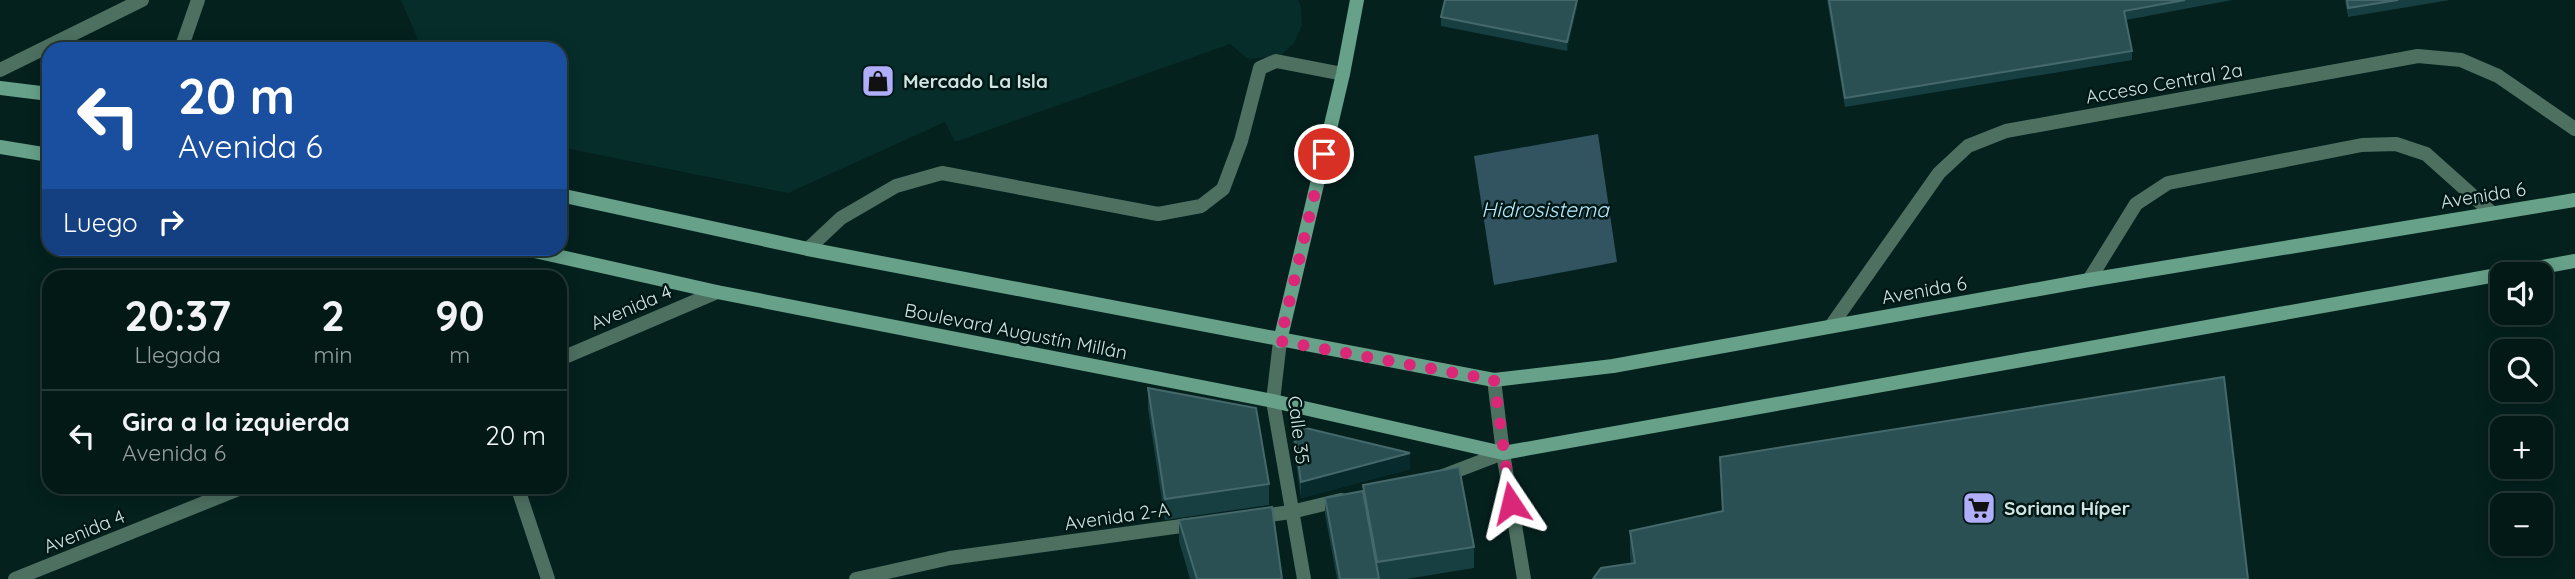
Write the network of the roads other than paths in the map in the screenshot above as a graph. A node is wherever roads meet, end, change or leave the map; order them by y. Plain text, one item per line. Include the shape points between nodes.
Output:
1 (142, 0) edge
2 (198, 0) edge
3 (1357, 0) edge
4 (57, 42) edge
5 (183, 42) edge
6 (42, 49) edge
7 (0, 70) edge
8 (1343, 74) junction
9 (0, 88) edge
10 (42, 93) edge
11 (2575, 129) edge
12 (0, 147) edge
13 (42, 154) edge
14 (567, 197) edge
15 (2575, 200) edge
16 (2493, 213) junction
17 (808, 249) junction
18 (557, 256) edge
19 (2575, 261) edge
20 (2089, 280) junction
21 (717, 292) junction
22 (1831, 326) junction
23 (1280, 341) junction
24 (567, 356) edge
25 (1494, 380) junction
26 (1273, 401) junction
27 (1503, 453) junction
28 (1430, 479) edge
29 (226, 494) edge
30 (520, 494) edge
31 (1354, 497) edge
32 (1291, 512) junction
33 (1237, 519) edge
34 (1209, 523) edge
35 (15, 579) edge
36 (548, 579) edge
37 (856, 579) edge
38 (1304, 579) edge
39 (1524, 579) edge

1 - 4 street
2 - 5 street
3 - 8 street, Calle 35
6 - 7 street
8 - 17 street via 1276,61 1260,68 1223,189 1200,206 1158,214 942,173 896,186 841,218
8 - 23 street, Calle 35
9 - 10 street
11 - 22 street, Acceso Central 2a via 2498,76 2461,60 2418,56 2006,131 1968,146 1939,173
12 - 13 street
14 - 17 street
15 - 16 street, Avenida 6
16 - 20 street, Avenida 6
16 - 20 street via 2426,154 2396,144 2362,145 2168,183 2136,204
17 - 23 street
18 - 21 street, Boulevard Augustín Millán
19 - 27 street
20 - 22 street, Avenida 6
21 - 24 street, Avenida 4
21 - 26 street, Boulevard Augustín Millán
22 - 25 street, Avenida 6 via 1613,366
23 - 25 street, Avenida 6
23 - 26 street, Calle 35
25 - 27 street
26 - 27 street, Boulevard Augustín Millán
26 - 32 street, Calle 35
27 - 28 street
27 - 39 street
29 - 35 street, Avenida 4
30 - 36 street
31 - 32 street
32 - 33 street
32 - 38 street, Calle 35
34 - 37 street, Avenida 2-A via 950,558

